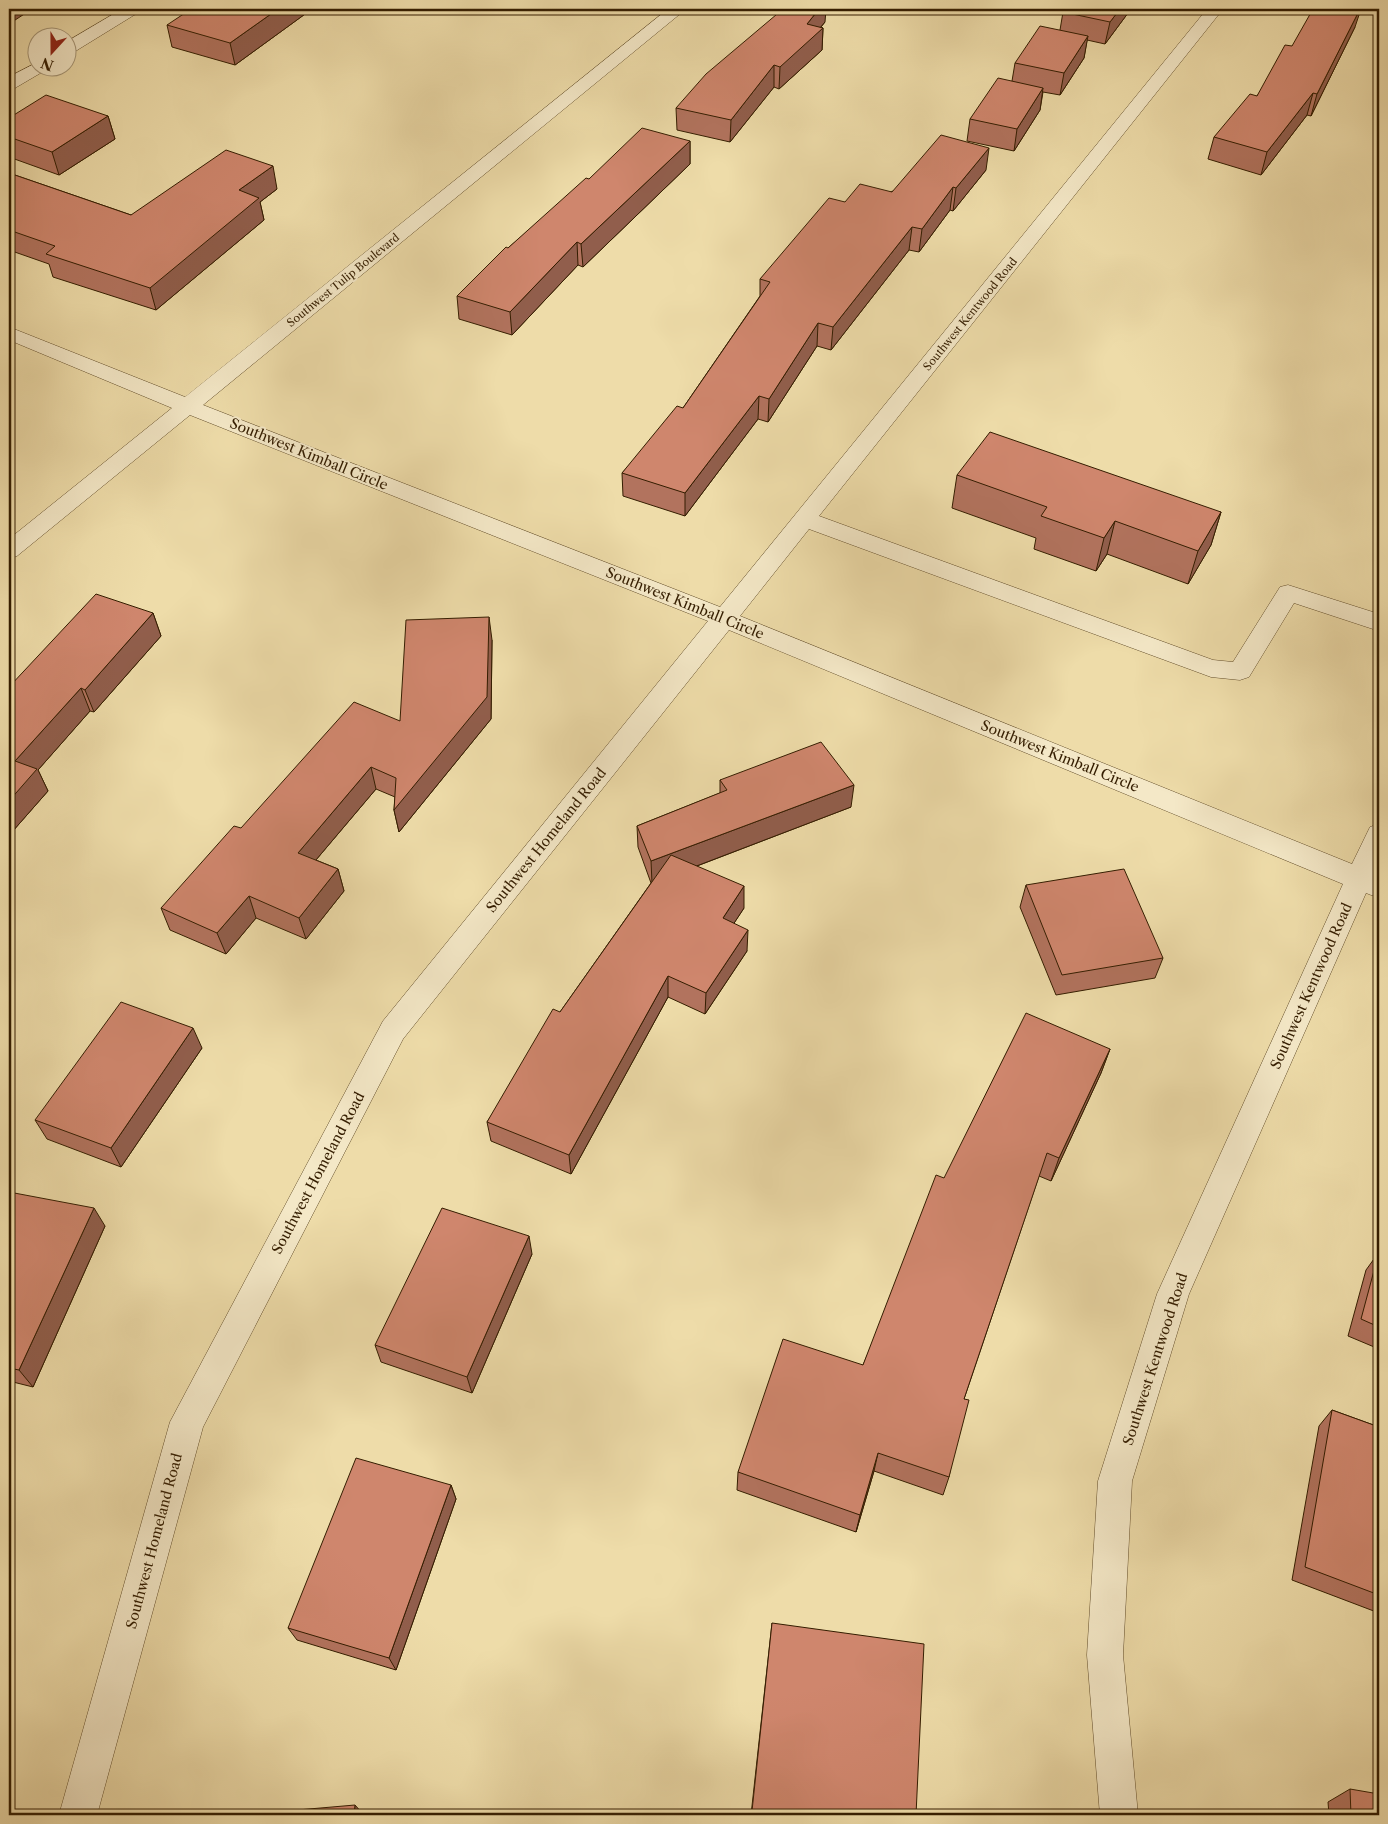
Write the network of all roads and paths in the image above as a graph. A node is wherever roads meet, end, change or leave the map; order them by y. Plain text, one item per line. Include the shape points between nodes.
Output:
1 (133, 9) edge
2 (678, 9) edge
3 (1215, 9) edge
4 (78, 42) edge
5 (28, 72) edge
6 (9, 84) edge
7 (9, 333) edge
8 (187, 406) junction
9 (804, 519) junction
10 (9, 551) edge
11 (724, 618) junction
12 (1379, 623) edge
13 (1379, 834) edge
14 (1369, 883) edge
15 (78, 1815) edge
16 (1119, 1815) edge

1 - 4 street
2 - 8 street, Southwest Tulip Boulevard
3 - 9 street, Southwest Kentwood Road
5 - 6 street
7 - 8 street, Southwest Kimball Circle
8 - 10 street, Southwest Tulip Boulevard
8 - 11 street, Southwest Kimball Circle
9 - 11 street, Southwest Kentwood Road
9 - 12 street via 1211,668 1240,670 1288,593
11 - 14 street, Southwest Kimball Circle
11 - 15 street, Southwest Homeland Road via 393,1030 187,1422
13 - 14 street
14 - 16 street, Southwest Kentwood Road via 1173,1294 1115,1481 1104,1655

